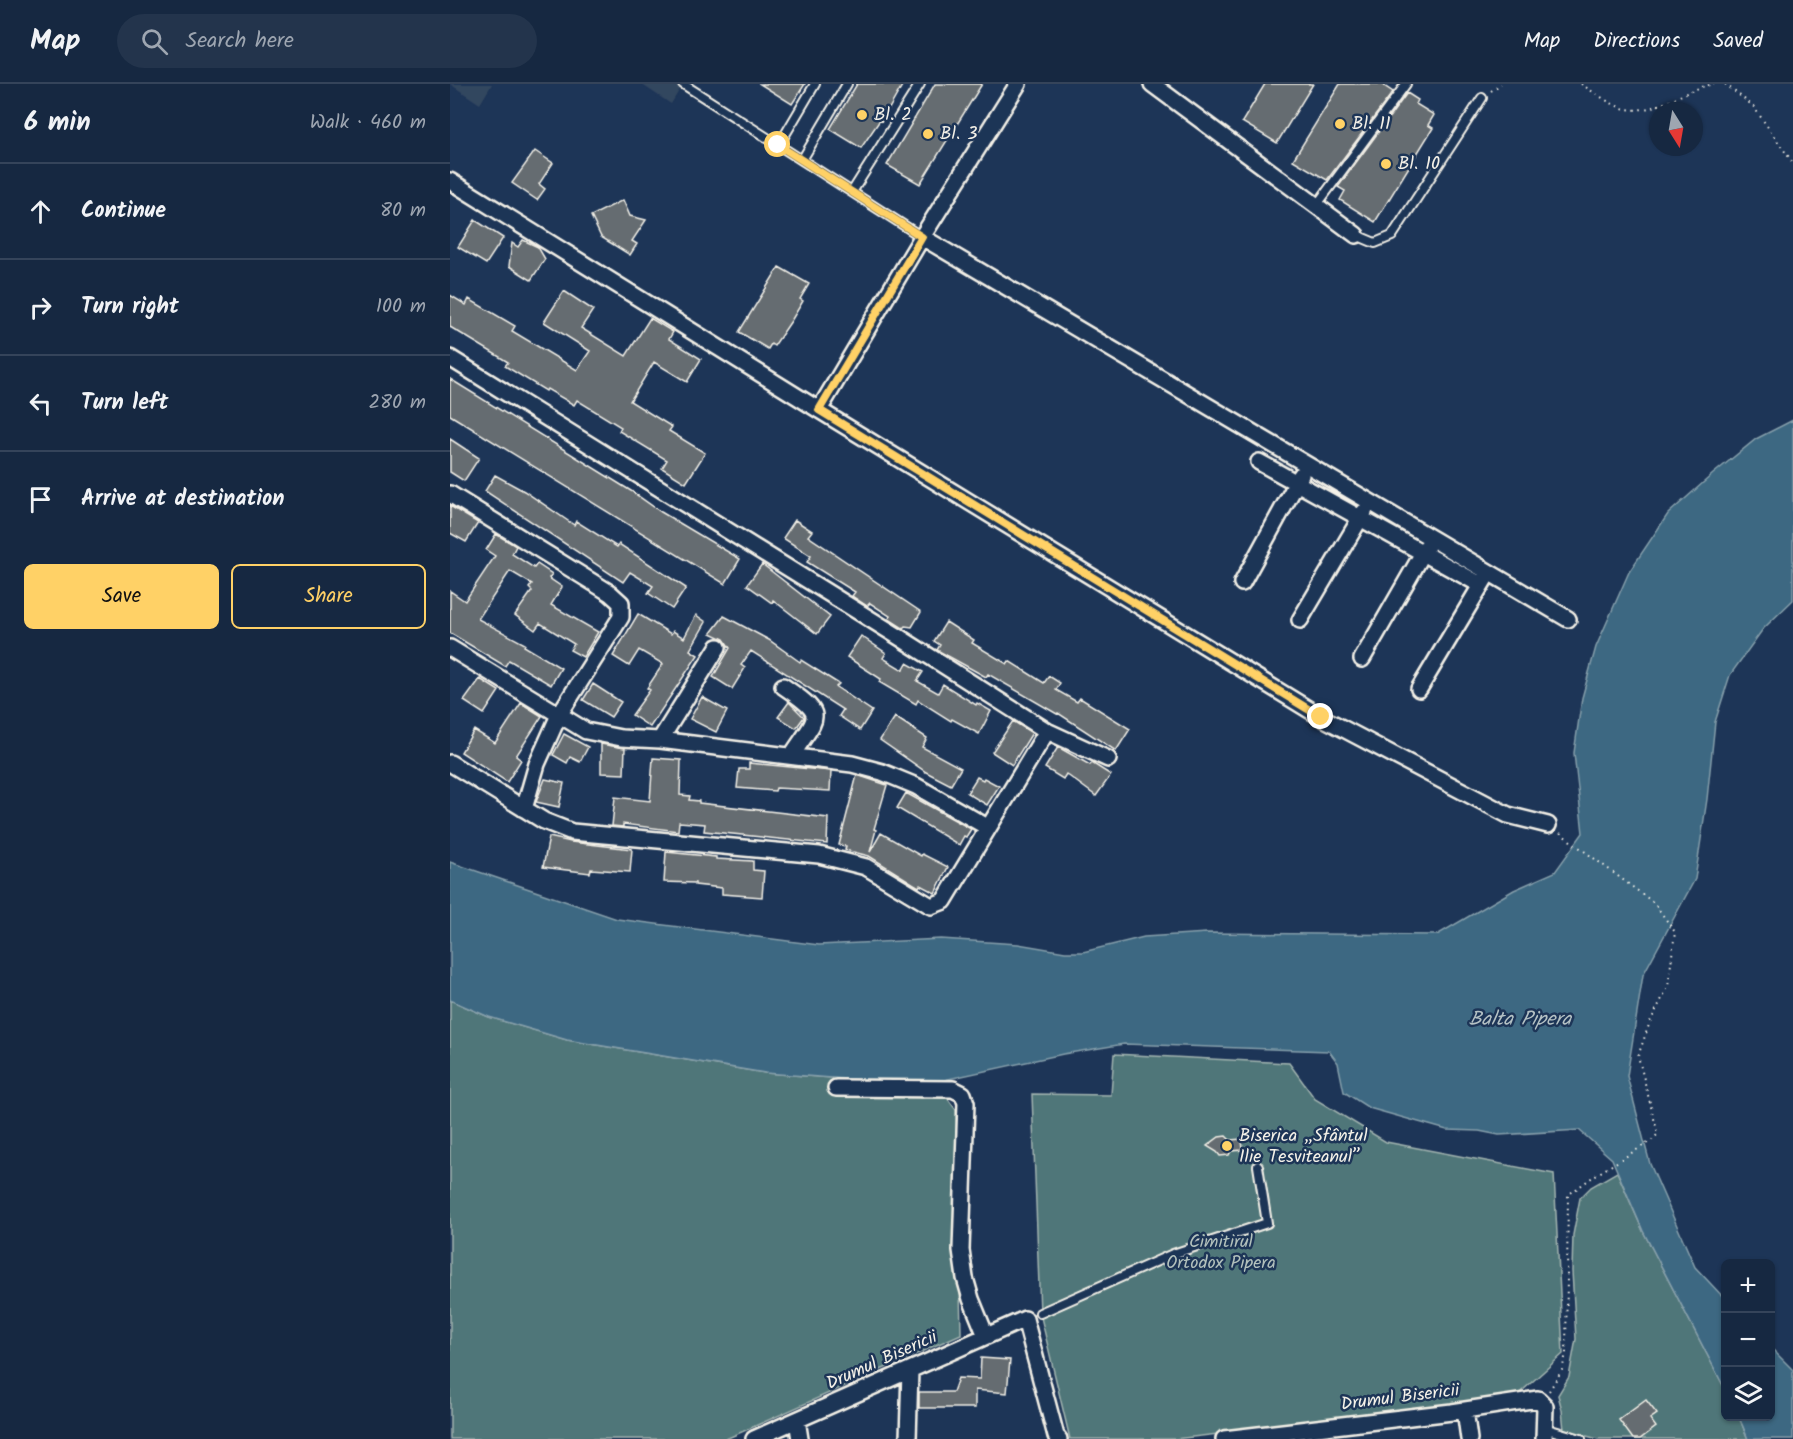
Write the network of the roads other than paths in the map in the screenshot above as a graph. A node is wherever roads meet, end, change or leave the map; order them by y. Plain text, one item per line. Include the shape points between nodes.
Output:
1 (683, 84) edge
2 (815, 84) edge
3 (847, 84) edge
4 (920, 84) edge
5 (1018, 84) edge
6 (1152, 84) edge
7 (1406, 84) edge
8 (1482, 98) dead end
9 (778, 145) junction
10 (802, 160) junction
11 (450, 181) edge
12 (852, 192) junction
13 (1316, 206) junction
14 (1356, 235) joint
15 (922, 237) junction
16 (450, 358) edge
17 (819, 410) junction
18 (1258, 462) dead end
19 (1306, 464) junction
20 (1296, 483) junction
21 (450, 494) edge
22 (1370, 502) junction
23 (1360, 519) junction
24 (1432, 538) junction
25 (1424, 553) junction
26 (1485, 578) junction
27 (1242, 583) dead end
28 (1568, 619) dead end
29 (1300, 620) dead end
30 (718, 647) dead end
31 (450, 648) edge
32 (1362, 659) dead end
33 (783, 686) dead end
34 (1419, 689) dead end
35 (559, 715) junction
36 (1047, 731) junction
37 (660, 740) junction
38 (792, 755) junction
39 (1108, 759) dead end
40 (450, 763) edge
41 (524, 809) junction
42 (1548, 825) road end
43 (987, 827) junction
44 (836, 1088) dead end
45 (1257, 1166) dead end
46 (1040, 1314) joint
47 (1025, 1319) junction
48 (986, 1336) junction
49 (910, 1370) junction
50 (1465, 1410) junction
51 (797, 1420) junction
52 (1544, 1433) edge
53 (754, 1439) edge
54 (800, 1439) edge
55 (908, 1439) edge
56 (1059, 1439) edge
57 (1224, 1439) edge
58 (1469, 1439) edge
59 (1581, 1439) edge

1 - 9 lane
2 - 9 lane
3 - 10 lane
4 - 12 lane
5 - 15 street
6 - 13 street
7 - 13 lane
8 - 14 lane via 1392,236 1375,243
9 - 10 lane
10 - 12 lane
11 - 17 street
12 - 15 lane
13 - 14 street
15 - 17 street
15 - 19 street
16 - 36 street
17 - 42 street via 1321,717 1508,815
18 - 20 street
19 - 20 street
19 - 22 street
20 - 23 street
20 - 27 street
21 - 35 street via 621,603 621,617
22 - 23 street
22 - 24 street
23 - 25 street
23 - 29 street
24 - 25 street
24 - 26 street
25 - 26 street
25 - 32 street
26 - 28 street
26 - 34 street
30 - 37 street
31 - 35 street
33 - 38 street via 814,711 815,720
35 - 37 street via 586,730 621,738
35 - 41 street via 537,764
36 - 39 street
36 - 43 street
37 - 38 street
38 - 43 street via 882,772 916,786
40 - 41 street
41 - 43 street via 572,832 843,860 866,867 931,906 944,901
44 - 48 street via 952,1089 963,1094 966,1103 961,1250 970,1299
45 - 46 lane via 1267,1223 1173,1254
46 - 47 street, Drumul Bisericii
47 - 48 street, Drumul Bisericii
47 - 56 street
48 - 49 street, Drumul Bisericii
49 - 51 street, Drumul Bisericii
49 - 55 street
50 - 52 street, Drumul Bisericii via 1538,1399 1545,1406
50 - 57 street, Drumul Bisericii
50 - 58 street
51 - 53 street, Drumul Bisericii
51 - 54 street
52 - 59 lane

